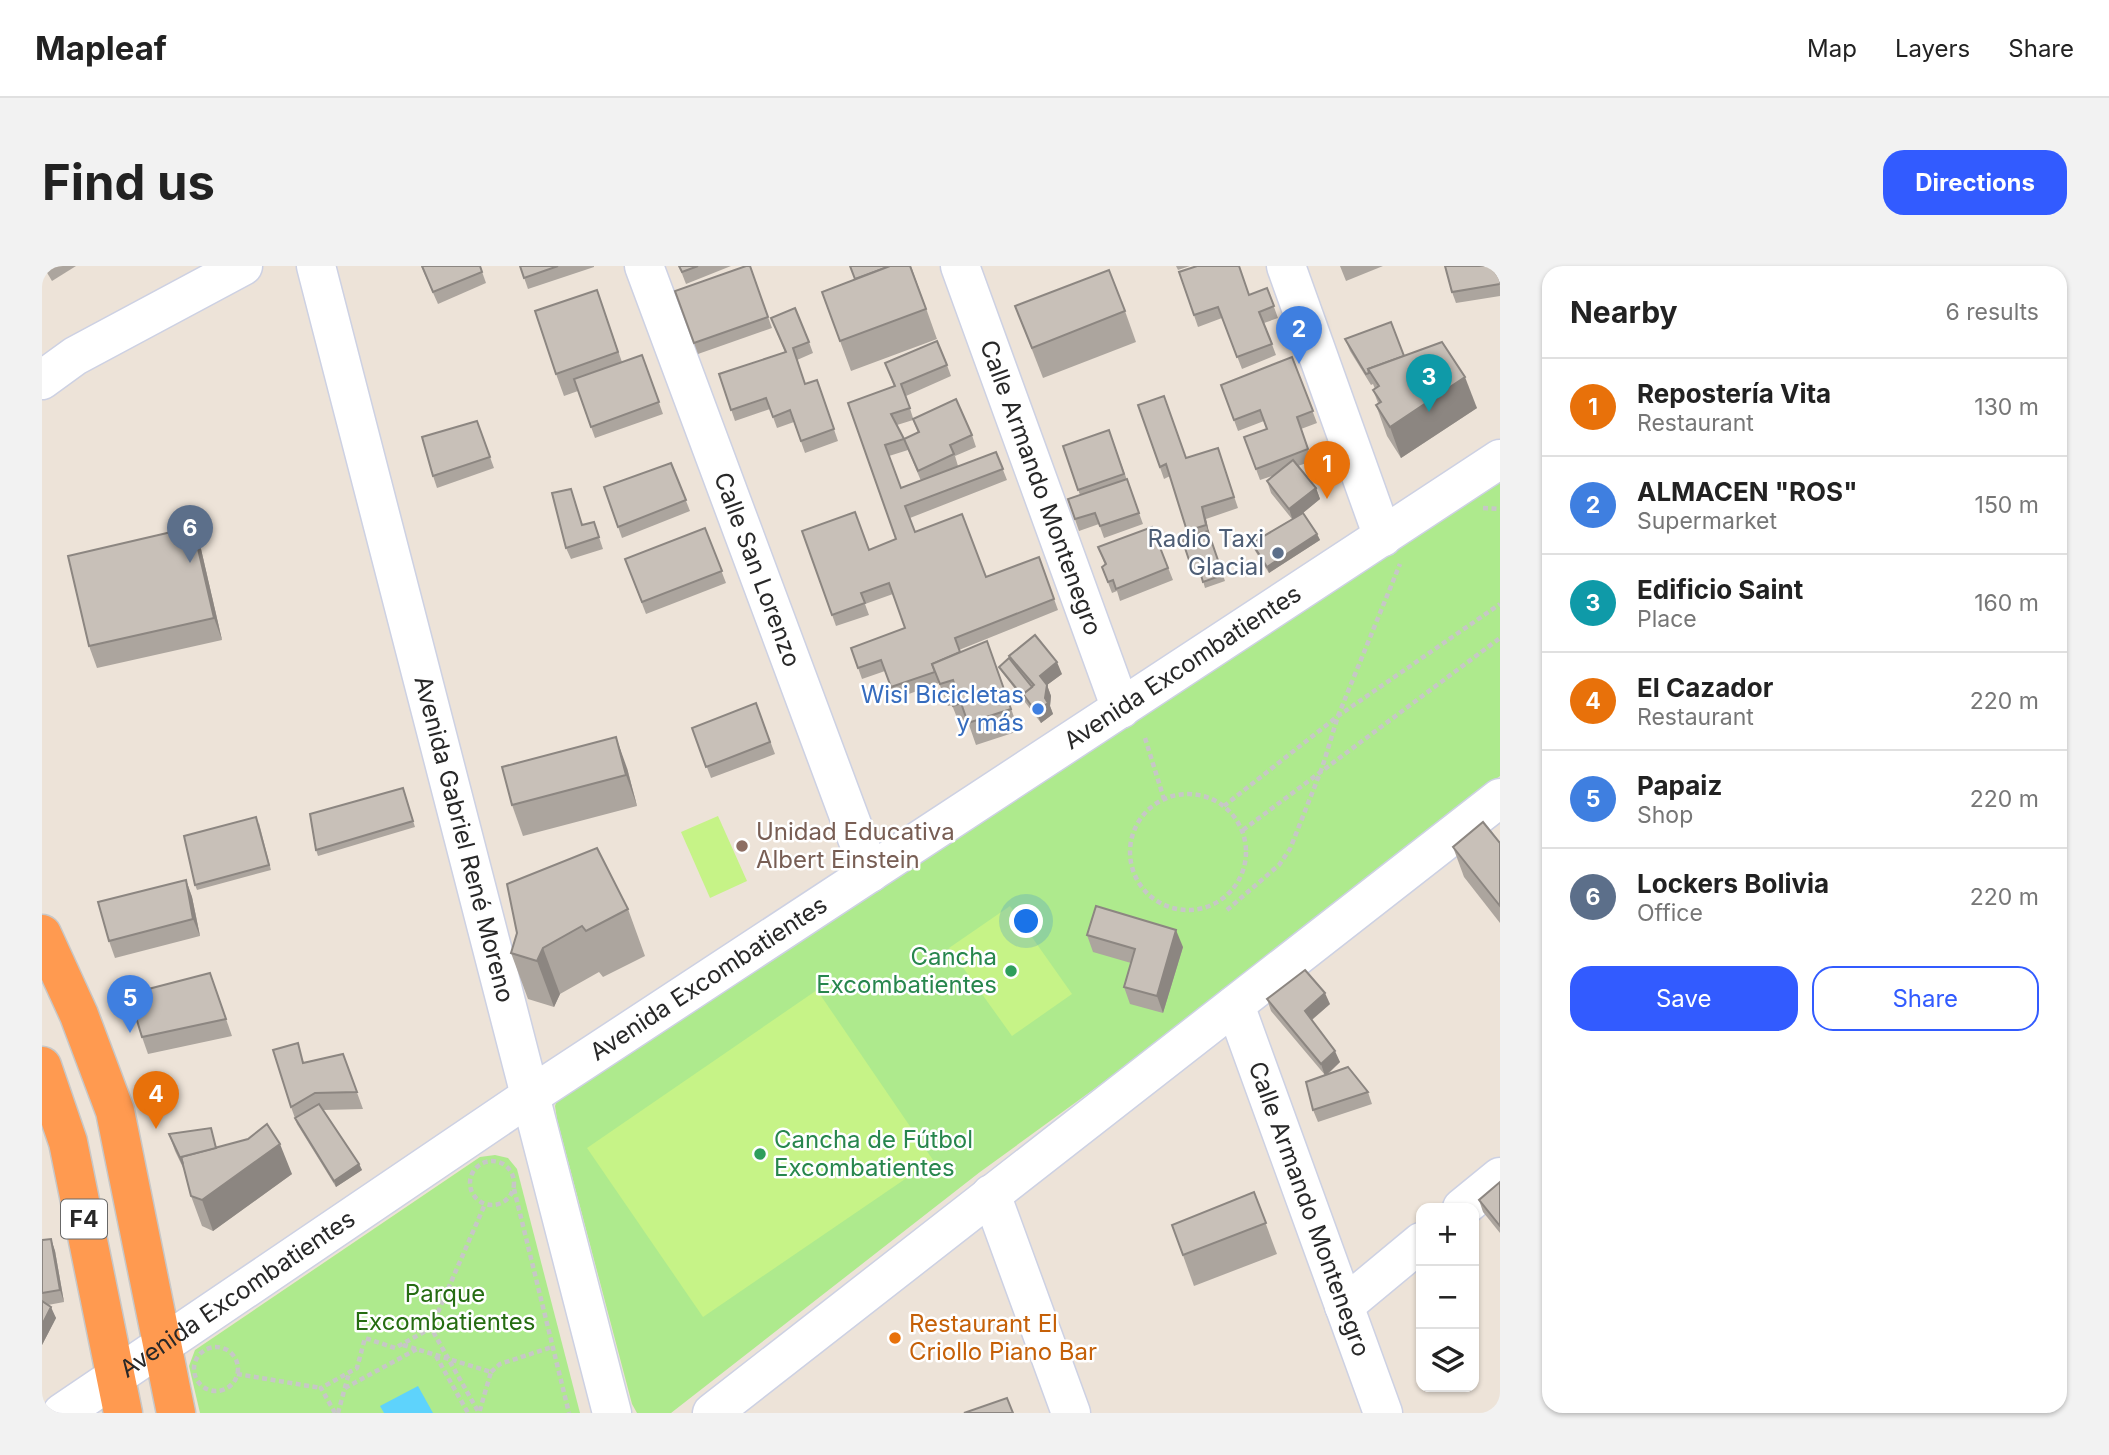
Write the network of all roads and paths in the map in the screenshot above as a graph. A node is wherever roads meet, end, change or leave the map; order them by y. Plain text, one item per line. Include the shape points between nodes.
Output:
1 (243, 266) edge
2 (316, 266) edge
3 (644, 266) edge
4 (960, 266) edge
5 (1286, 266) edge
6 (42, 380) edge
7 (1500, 459) edge
8 (1483, 508) dead end
9 (1500, 509) edge
10 (1392, 550) junction
11 (1500, 604) edge
12 (1500, 638) edge
13 (1121, 709) junction
14 (1338, 716) junction
15 (1145, 738) dead end
16 (1322, 768) junction
17 (1500, 798) edge
18 (1164, 799) junction
19 (1224, 806) junction
20 (1242, 830) junction
21 (870, 873) junction
22 (1227, 910) dead end
23 (42, 934) edge
24 (1235, 1005) junction
25 (42, 1066) edge
26 (530, 1096) junction
27 (1500, 1177) edge
28 (514, 1189) junction
29 (991, 1194) junction
30 (1468, 1203) edge
31 (485, 1204) junction
32 (1416, 1246) edge
33 (1344, 1306) junction
34 (431, 1328) junction
35 (402, 1344) junction
36 (161, 1345) junction
37 (552, 1347) junction
38 (417, 1349) junction
39 (435, 1355) junction
40 (448, 1359) junction
41 (349, 1372) junction
42 (491, 1372) junction
43 (237, 1374) junction
44 (116, 1376) junction
45 (321, 1388) junction
46 (345, 1388) junction
47 (340, 1406) junction
48 (62, 1413) edge
49 (123, 1413) edge
50 (176, 1413) edge
51 (336, 1413) edge
52 (344, 1413) edge
53 (468, 1413) edge
54 (479, 1413) edge
55 (569, 1413) edge
56 (612, 1413) edge
57 (712, 1413) edge
58 (1071, 1413) edge
59 (1383, 1413) edge

1 - 6 street via 75,356
2 - 26 street, Avenida Gabriel René Moreno
3 - 21 street, Calle San Lorenzo
4 - 13 street, Calle Armando Montenegro
5 - 10 street
7 - 10 street, Avenida Excombatientes
8 - 9 path
10 - 13 street, Avenida Excombatientes
10 - 14 path
11 - 14 path
12 - 16 path
13 - 21 street, Avenida Excombatientes
14 - 16 path
14 - 19 path
15 - 18 path
16 - 20 path
16 - 22 path via 1290,849 1279,865
17 - 24 street
18 - 19 path via 1205,796
18 - 20 path via 1138,824 1131,842 1131,861 1137,880 1165,905 1203,908 1228,893 1244,869 1247,849
19 - 20 path
21 - 26 street, Avenida Excombatientes
23 - 36 highway, F4 via 115,1111
24 - 29 street
24 - 33 street, Calle Armando Montenegro
25 - 44 highway, F4 via 68,1142
26 - 36 street, Avenida Excombatientes
26 - 56 street, Avenida Gabriel René Moreno
27 - 30 street
28 - 31 path via 506,1201
28 - 31 path via 507,1167 494,1161 481,1164 469,1182 474,1195
28 - 37 path
29 - 57 street
29 - 58 street
31 - 34 path
32 - 33 street
33 - 59 street, Calle Armando Montenegro
34 - 35 path
34 - 40 path
35 - 38 path
35 - 41 path via 395,1348 365,1338 357,1368
36 - 44 street, Avenida Excombatientes
36 - 50 highway, F4
37 - 42 path via 500,1364
37 - 55 path
38 - 39 path
38 - 46 path
39 - 40 path
39 - 53 path
40 - 42 path
40 - 54 path
41 - 45 path
41 - 46 path
42 - 54 path
43 - 43 path via 235,1359 224,1349 204,1350 195,1360 194,1374 208,1390 230,1386
43 - 45 path
44 - 48 street, Avenida Excombatientes
44 - 49 highway, F4
45 - 51 path
46 - 47 path
47 - 51 path
47 - 52 path

